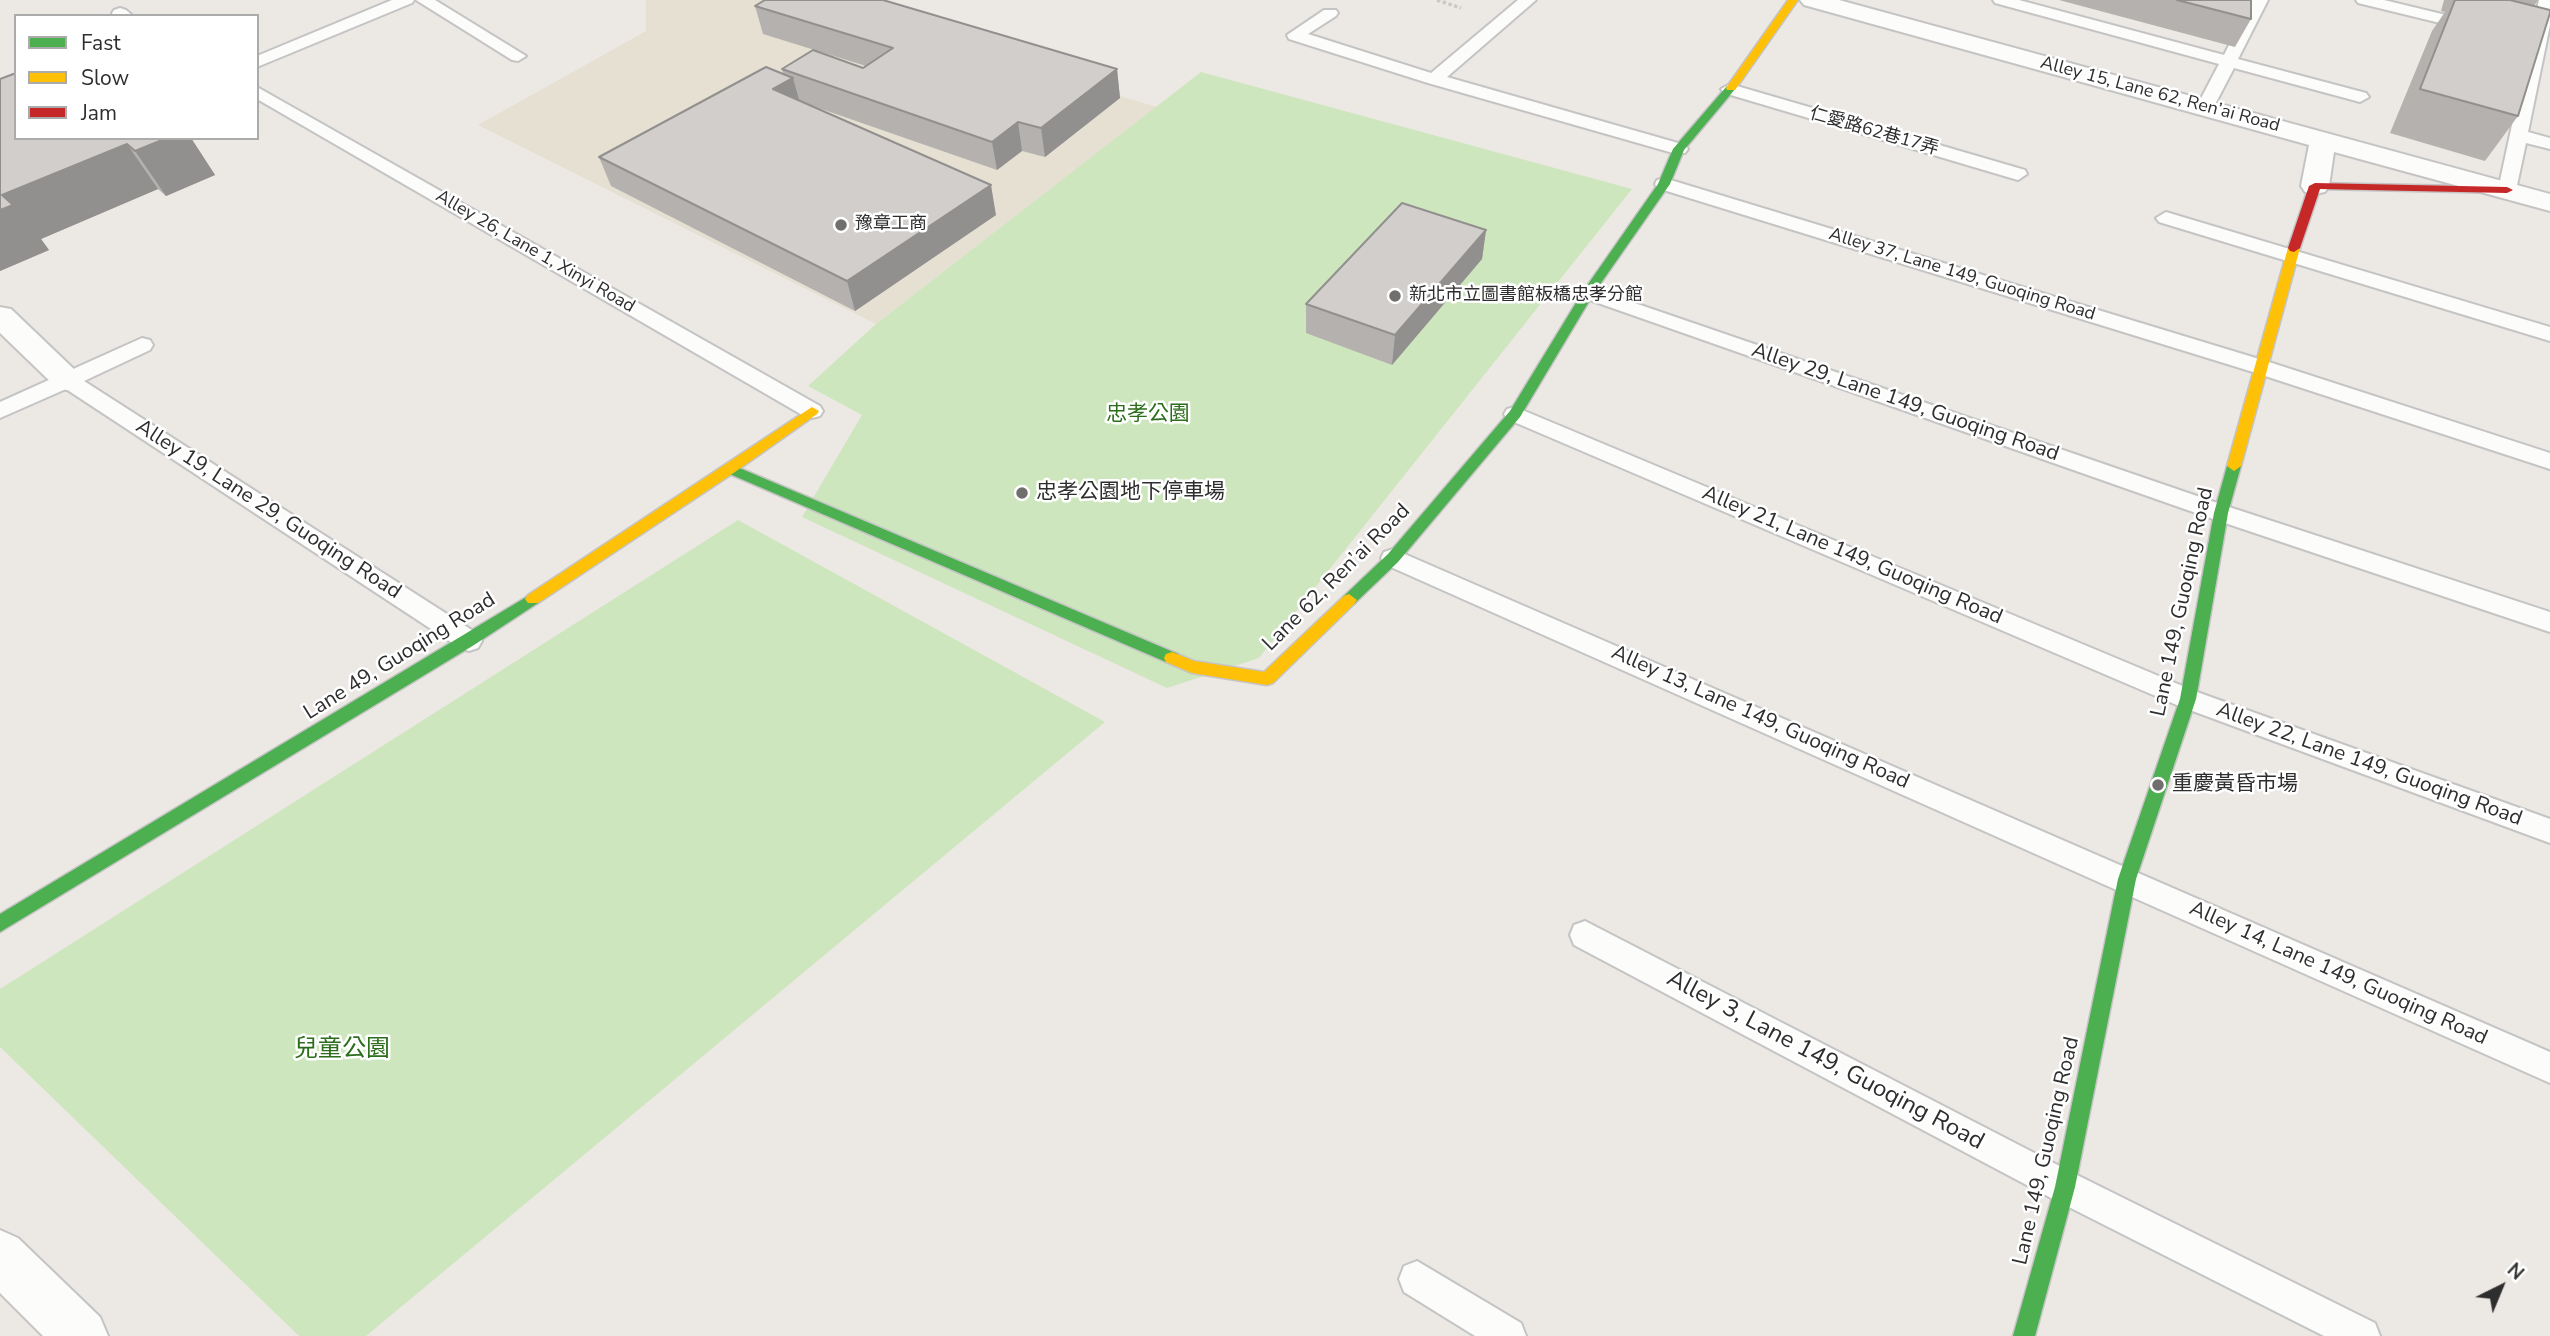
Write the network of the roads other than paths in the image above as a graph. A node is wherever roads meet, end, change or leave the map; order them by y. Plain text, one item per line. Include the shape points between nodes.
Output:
1 (406, 0) edge
2 (424, 0) edge
3 (1528, 0) edge
4 (1793, 0) edge
5 (1812, 0) edge
6 (2001, 0) edge
7 (2260, 0) edge
8 (2364, 0) edge
9 (2547, 0) edge
10 (1330, 13) dead end
11 (2485, 29) edge
12 (2538, 41) edge
13 (518, 56) dead end
14 (2228, 60) junction
15 (259, 61) edge
16 (1434, 79) junction
17 (1730, 89) junction
18 (259, 93) edge
19 (2361, 97) dead end
20 (2205, 108) junction
21 (2518, 135) junction
22 (2323, 140) junction
23 (2550, 144) edge
24 (1679, 149) junction
25 (2018, 174) dead end
26 (1664, 184) junction
27 (2315, 186) junction
28 (2507, 190) junction
29 (2550, 203) edge
30 (2166, 218) dead end
31 (2291, 255) junction
32 (1588, 293) junction
33 (0, 316) edge
34 (2550, 334) edge
35 (142, 345) dead end
36 (2261, 367) junction
37 (67, 380) junction
38 (0, 411) edge
39 (812, 411) joint
40 (1515, 414) junction
41 (2550, 461) edge
42 (730, 469) junction
43 (2221, 513) junction
44 (1393, 558) junction
45 (2550, 622) edge
46 (469, 641) junction
47 (2188, 699) junction
48 (2550, 831) edge
49 (2127, 879) junction
50 (0, 924) edge
51 (1586, 935) dead end
52 (2550, 1068) edge
53 (2065, 1187) junction
54 (0, 1256) edge
55 (1417, 1279) dead end
56 (80, 1336) edge
57 (1508, 1336) edge
58 (2024, 1336) edge
59 (2361, 1336) edge

1 - 15 lane
2 - 13 lane
3 - 16 lane
4 - 17 street, Lane 62, Ren’ai Road
5 - 20 street, Alley 15, Lane 62, Ren’ai Road
6 - 14 lane
7 - 14 lane
8 - 11 lane
9 - 12 lane
10 - 16 lane via 1295,35
12 - 21 lane
14 - 19 lane
14 - 20 lane
16 - 24 lane
17 - 24 street, Lane 62, Ren’ai Road
17 - 25 lane, 仁愛路62巷17弄
18 - 39 lane, Alley 26, Lane 1, Xinyi Road
20 - 22 street, Alley 15, Lane 62, Ren’ai Road
21 - 23 lane
21 - 28 lane
22 - 27 street
22 - 28 street, Alley 15, Lane 62, Ren’ai Road
24 - 26 street, Lane 62, Ren’ai Road
26 - 32 street, Lane 62, Ren’ai Road
26 - 36 lane, Alley 37, Lane 149, Guoqing Road
27 - 28 street
27 - 31 street, Lane 149, Guoqing Road
28 - 29 street, Alley 15, Lane 62, Ren’ai Road
30 - 31 lane
31 - 34 lane
31 - 36 street, Lane 149, Guoqing Road
32 - 40 street, Lane 62, Ren’ai Road
32 - 43 lane, Alley 29, Lane 149, Guoqing Road
33 - 37 street
35 - 37 lane
36 - 41 lane, Alley 37, Lane 149, Guoqing Road
36 - 43 street, Lane 149, Guoqing Road
37 - 38 lane
37 - 46 lane, Alley 19, Lane 29, Guoqing Road
39 - 42 street, Lane 49, Guoqing Road
40 - 44 street, Lane 62, Ren’ai Road
40 - 47 lane, Alley 21, Lane 149, Guoqing Road
42 - 44 street, Lane 62, Ren’ai Road via 1192,667 1267,679
42 - 46 street, Lane 49, Guoqing Road
43 - 45 lane
43 - 47 street, Lane 149, Guoqing Road
44 - 49 lane, Alley 13, Lane 149, Guoqing Road
46 - 50 street, Lane 49, Guoqing Road
47 - 48 lane, Alley 22, Lane 149, Guoqing Road
47 - 49 street, Lane 149, Guoqing Road
49 - 52 lane, Alley 14, Lane 149, Guoqing Road
49 - 53 street, Lane 149, Guoqing Road
51 - 53 lane, Alley 3, Lane 149, Guoqing Road
53 - 58 street, Lane 149, Guoqing Road
53 - 59 lane, Alley 3, Lane 149, Guoqing Road
54 - 56 street
55 - 57 lane

